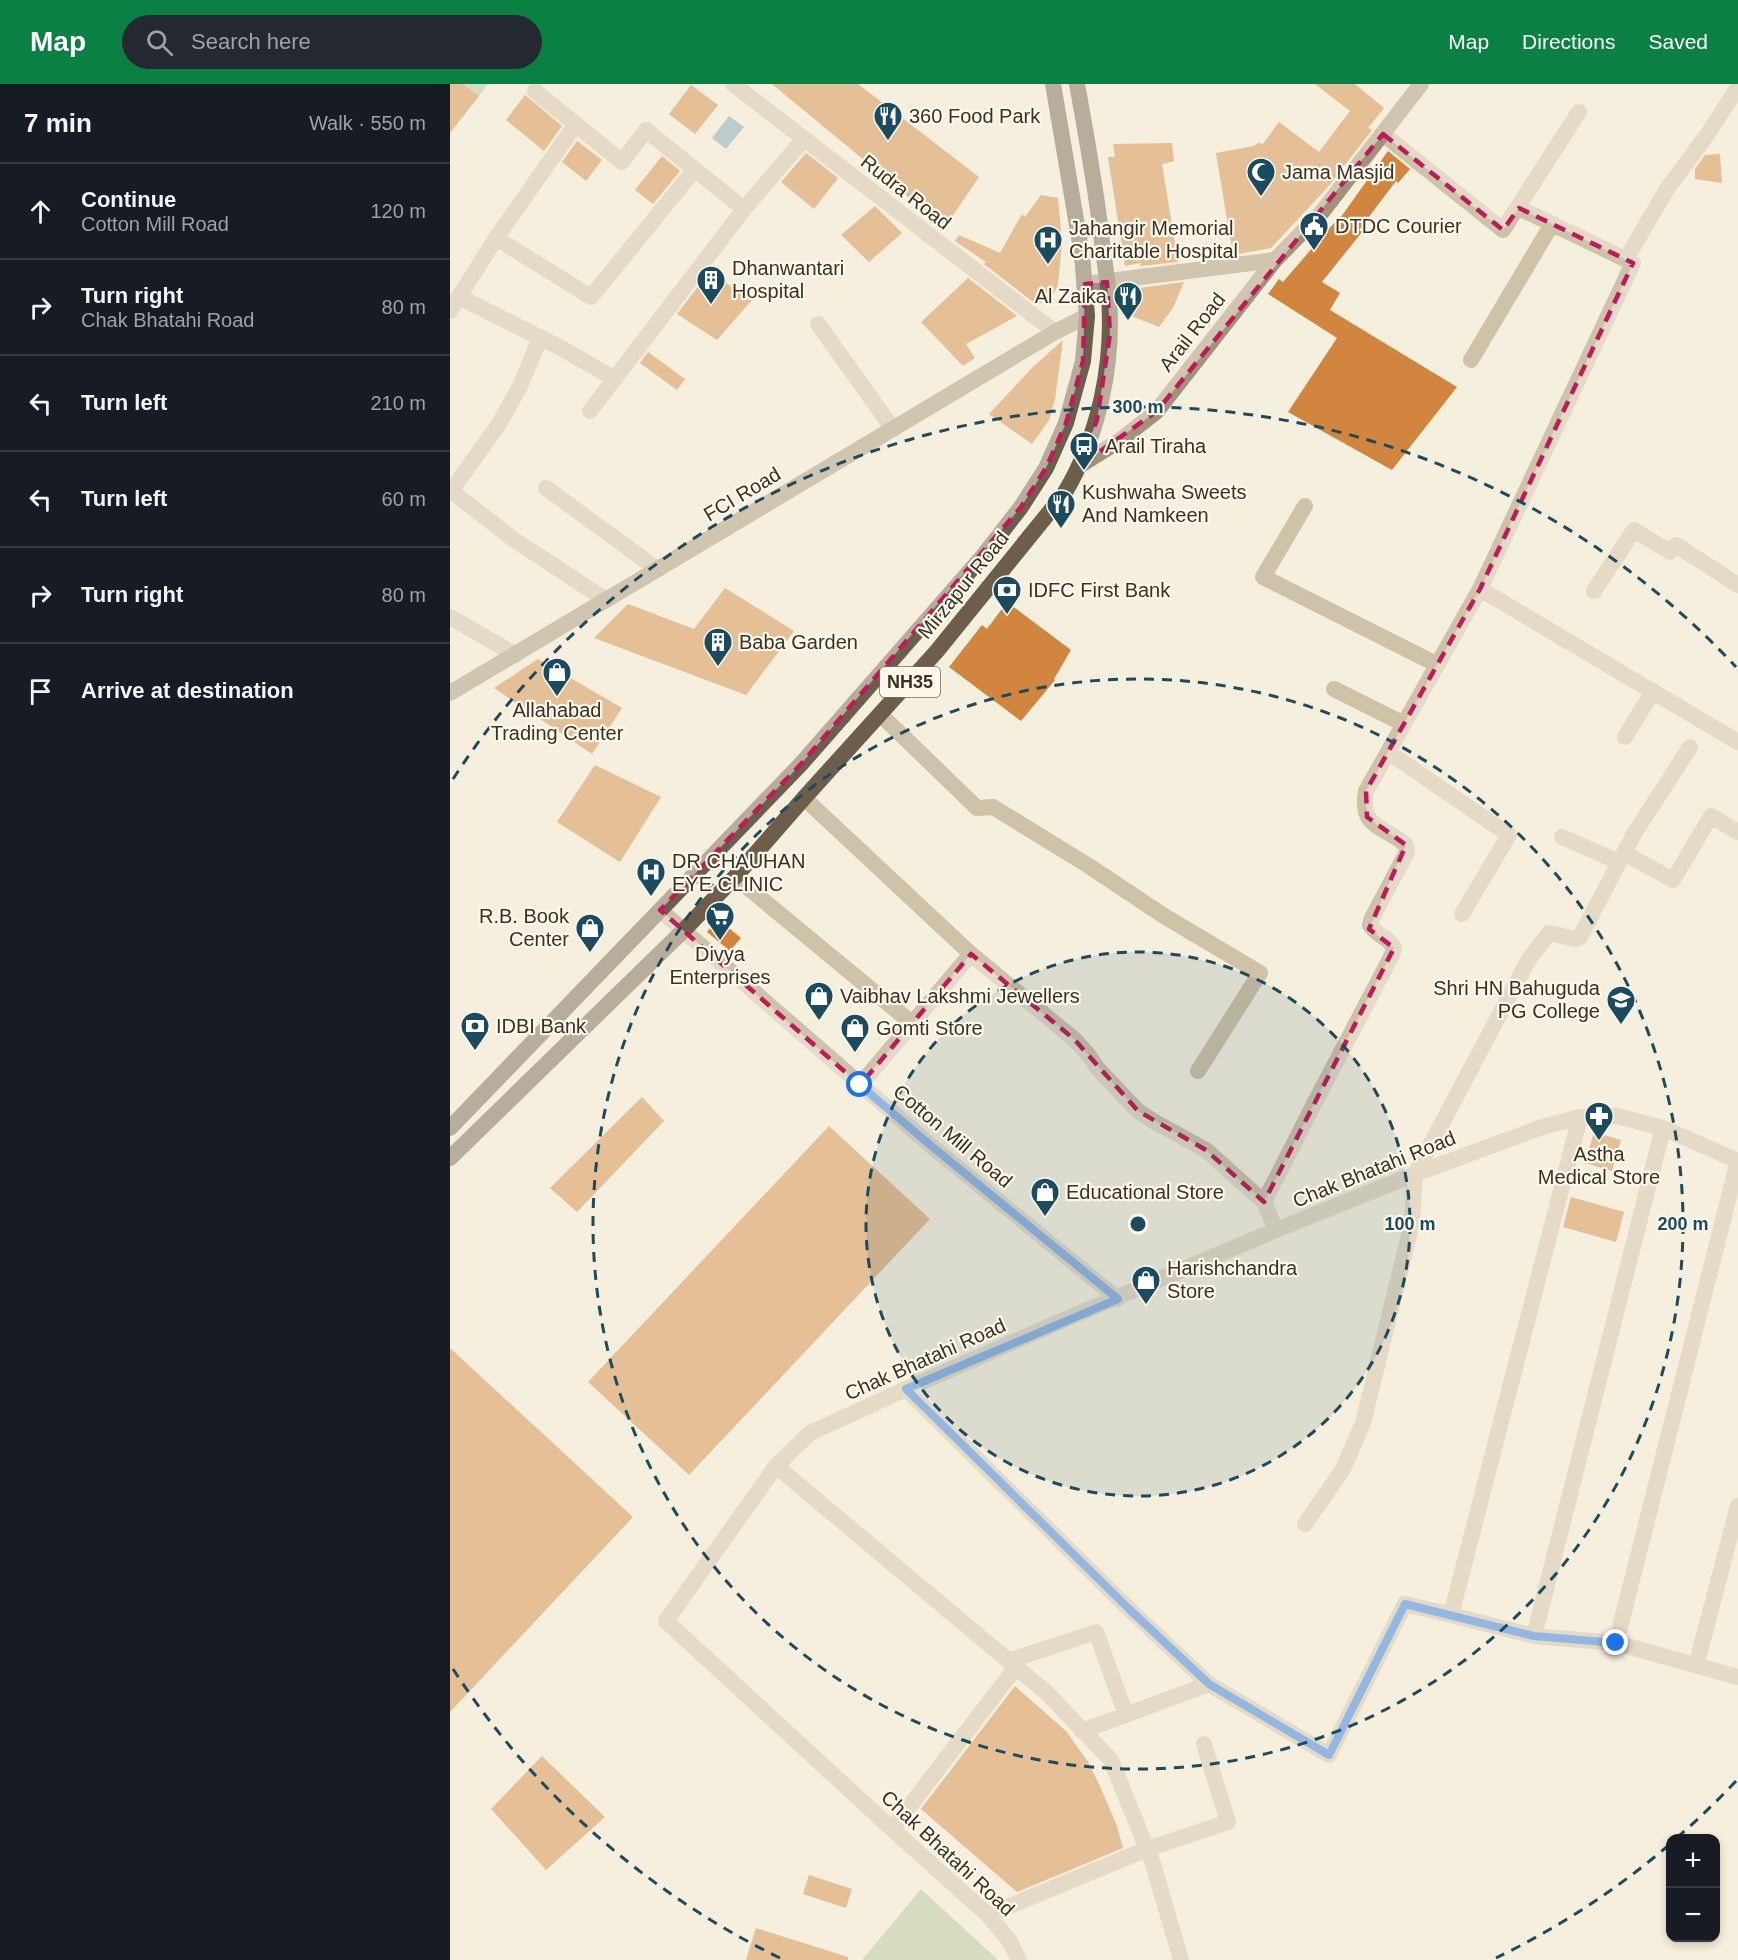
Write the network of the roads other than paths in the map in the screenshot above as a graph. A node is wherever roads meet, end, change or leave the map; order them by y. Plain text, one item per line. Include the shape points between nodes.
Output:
1 (733, 84) edge
2 (1053, 84) edge
3 (1077, 84) edge
4 (1421, 84) edge
5 (1738, 87) edge
6 (751, 89) edge
7 (535, 91) dead end
8 (1579, 112) dead end
9 (576, 124) junction
10 (1383, 134) junction
11 (804, 139) junction
12 (695, 170) junction
13 (1519, 207) junction
14 (744, 209) junction
15 (1552, 224) junction
16 (496, 238) junction
17 (1626, 259) junction
18 (1275, 260) junction
19 (1107, 282) junction
20 (1085, 284) junction
21 (454, 304) edge
22 (1087, 316) junction
23 (818, 324) dead end
24 (1055, 332) junction
25 (540, 338) junction
26 (1471, 360) dead end
27 (615, 379) junction
28 (590, 411) dead end
29 (893, 429) junction
30 (1079, 466) junction
31 (546, 488) dead end
32 (451, 491) edge
33 (1305, 506) dead end
34 (657, 569) junction
35 (1738, 585) edge
36 (1480, 589) junction
37 (1594, 591) dead end
38 (606, 600) junction
39 (450, 617) edge
40 (516, 655) junction
41 (1438, 665) junction
42 (1334, 689) dead end
43 (1653, 691) junction
44 (450, 693) edge
45 (881, 716) junction
46 (1404, 724) junction
47 (1625, 736) dead end
48 (1738, 742) edge
49 (1690, 747) dead end
50 (1388, 752) junction
51 (804, 798) junction
52 (1738, 832) edge
53 (1562, 837) dead end
54 (1622, 858) junction
55 (735, 877) junction
56 (660, 910) junction
57 (1462, 914) dead end
58 (683, 931) junction
59 (971, 954) junction
60 (913, 1024) junction
61 (1198, 1071) dead end
62 (860, 1085) junction
63 (1580, 1118) junction
64 (450, 1128) edge
65 (1663, 1128) junction
66 (450, 1158) edge
67 (1738, 1161) edge
68 (1415, 1174) junction
69 (1264, 1202) junction
70 (1276, 1230) junction
71 (1118, 1299) junction
72 (906, 1389) junction
73 (776, 1466) junction
74 (1738, 1506) edge
75 (1305, 1524) dead end
76 (1451, 1615) junction
77 (1534, 1636) junction
78 (1616, 1643) junction
79 (1012, 1664) junction
80 (1696, 1666) junction
81 (1738, 1677) edge
82 (1209, 1684) junction
83 (1126, 1715) junction
84 (1082, 1731) junction
85 (1204, 1744) dead end
86 (892, 1829) junction
87 (1147, 1849) junction
88 (988, 1915) junction
89 (1018, 1960) edge
90 (1181, 1960) edge

1 - 6 street, Rudra Road
2 - 20 highway, Mirzapur Road / NH35
3 - 19 highway, Mirzapur Road / NH35
4 - 10 main road, Arail Road
5 - 17 street via 1667,189
6 - 11 street, Rudra Road
7 - 9 street
8 - 13 street
9 - 12 street via 622,162 646,130
9 - 16 street
10 - 13 street via 1503,230
10 - 18 main road, Arail Road via 1322,212
11 - 14 street
11 - 24 street, Rudra Road
12 - 14 street
12 - 16 street via 591,297
13 - 15 street
14 - 27 street
15 - 17 street
15 - 26 street
16 - 21 street
17 - 36 street via 1633,263
18 - 19 main road, Arail Road
18 - 30 main road, Arail Road via 1156,412
19 - 20 main road, Arail Road
19 - 30 highway, Mirzapur Road / NH35 via 1110,334 1106,370 1097,420
20 - 22 highway, Mirzapur Road / NH35
21 - 25 street
22 - 24 main road, FCI Road
22 - 56 highway, Mirzapur Road / NH35 via 1083,361 1066,423 1046,468 1021,507 801,764
23 - 29 street
24 - 29 main road, FCI Road
25 - 27 street
25 - 32 street via 520,387
27 - 28 street
29 - 34 main road, FCI Road
30 - 45 highway, Mirzapur Road / NH35 via 1064,494
31 - 34 street
32 - 38 street via 513,539
33 - 41 street via 1263,577
34 - 38 main road, FCI Road
35 - 37 street via 1676,545 1670,552 1634,530
36 - 41 street
36 - 43 street
38 - 40 main road, FCI Road
39 - 40 street
40 - 44 main road, FCI Road
41 - 46 street
42 - 46 street
43 - 47 street
43 - 48 street
45 - 51 highway, Mirzapur Road / NH35
45 - 61 street via 977,808 993,807 1260,973
46 - 50 street
49 - 54 street
50 - 57 street via 1509,835
50 - 69 street via 1366,791 1364,807 1374,824 1406,845 1407,852 1370,925 1394,948
51 - 55 highway, Mirzapur Road / NH35
51 - 59 street
52 - 54 street via 1711,816 1673,880
53 - 54 street
54 - 68 street via 1580,937 1549,933 1529,959
55 - 58 highway, Mirzapur Road / NH35
55 - 60 street
56 - 58 street, Cotton Mill Road
56 - 64 highway, Mirzapur Road / NH35
58 - 62 street, Cotton Mill Road
58 - 66 highway, Mirzapur Road / NH35
59 - 60 street
59 - 69 street via 1074,1039 1138,1110 1206,1150
60 - 62 street
62 - 71 street, Cotton Mill Road
63 - 65 street, Chak Bhatahi Road via 1617,1116
63 - 68 street, Chak Bhatahi Road via 1542,1127
63 - 76 street
65 - 67 street, Chak Bhatahi Road
65 - 77 street
67 - 78 street
68 - 70 street, Chak Bhatahi Road
68 - 75 street via 1412,1223 1363,1423 1343,1469
69 - 70 street
70 - 71 street, Chak Bhatahi Road
71 - 72 street, Chak Bhatahi Road
72 - 73 street, Chak Bhatahi Road via 810,1433
72 - 82 street
73 - 79 street
73 - 86 street, Chak Bhatahi Road via 666,1621
74 - 80 street
76 - 77 street
76 - 82 street via 1405,1604 1329,1755
77 - 78 street
78 - 80 street
79 - 83 street via 1096,1632
79 - 84 street via 1047,1693
79 - 86 street
80 - 81 street
82 - 83 street
83 - 84 street
84 - 87 street via 1111,1760
85 - 87 street via 1228,1822
86 - 88 street, Chak Bhatahi Road
87 - 88 street
87 - 90 street
88 - 89 street, Chak Bhatahi Road via 1009,1940

